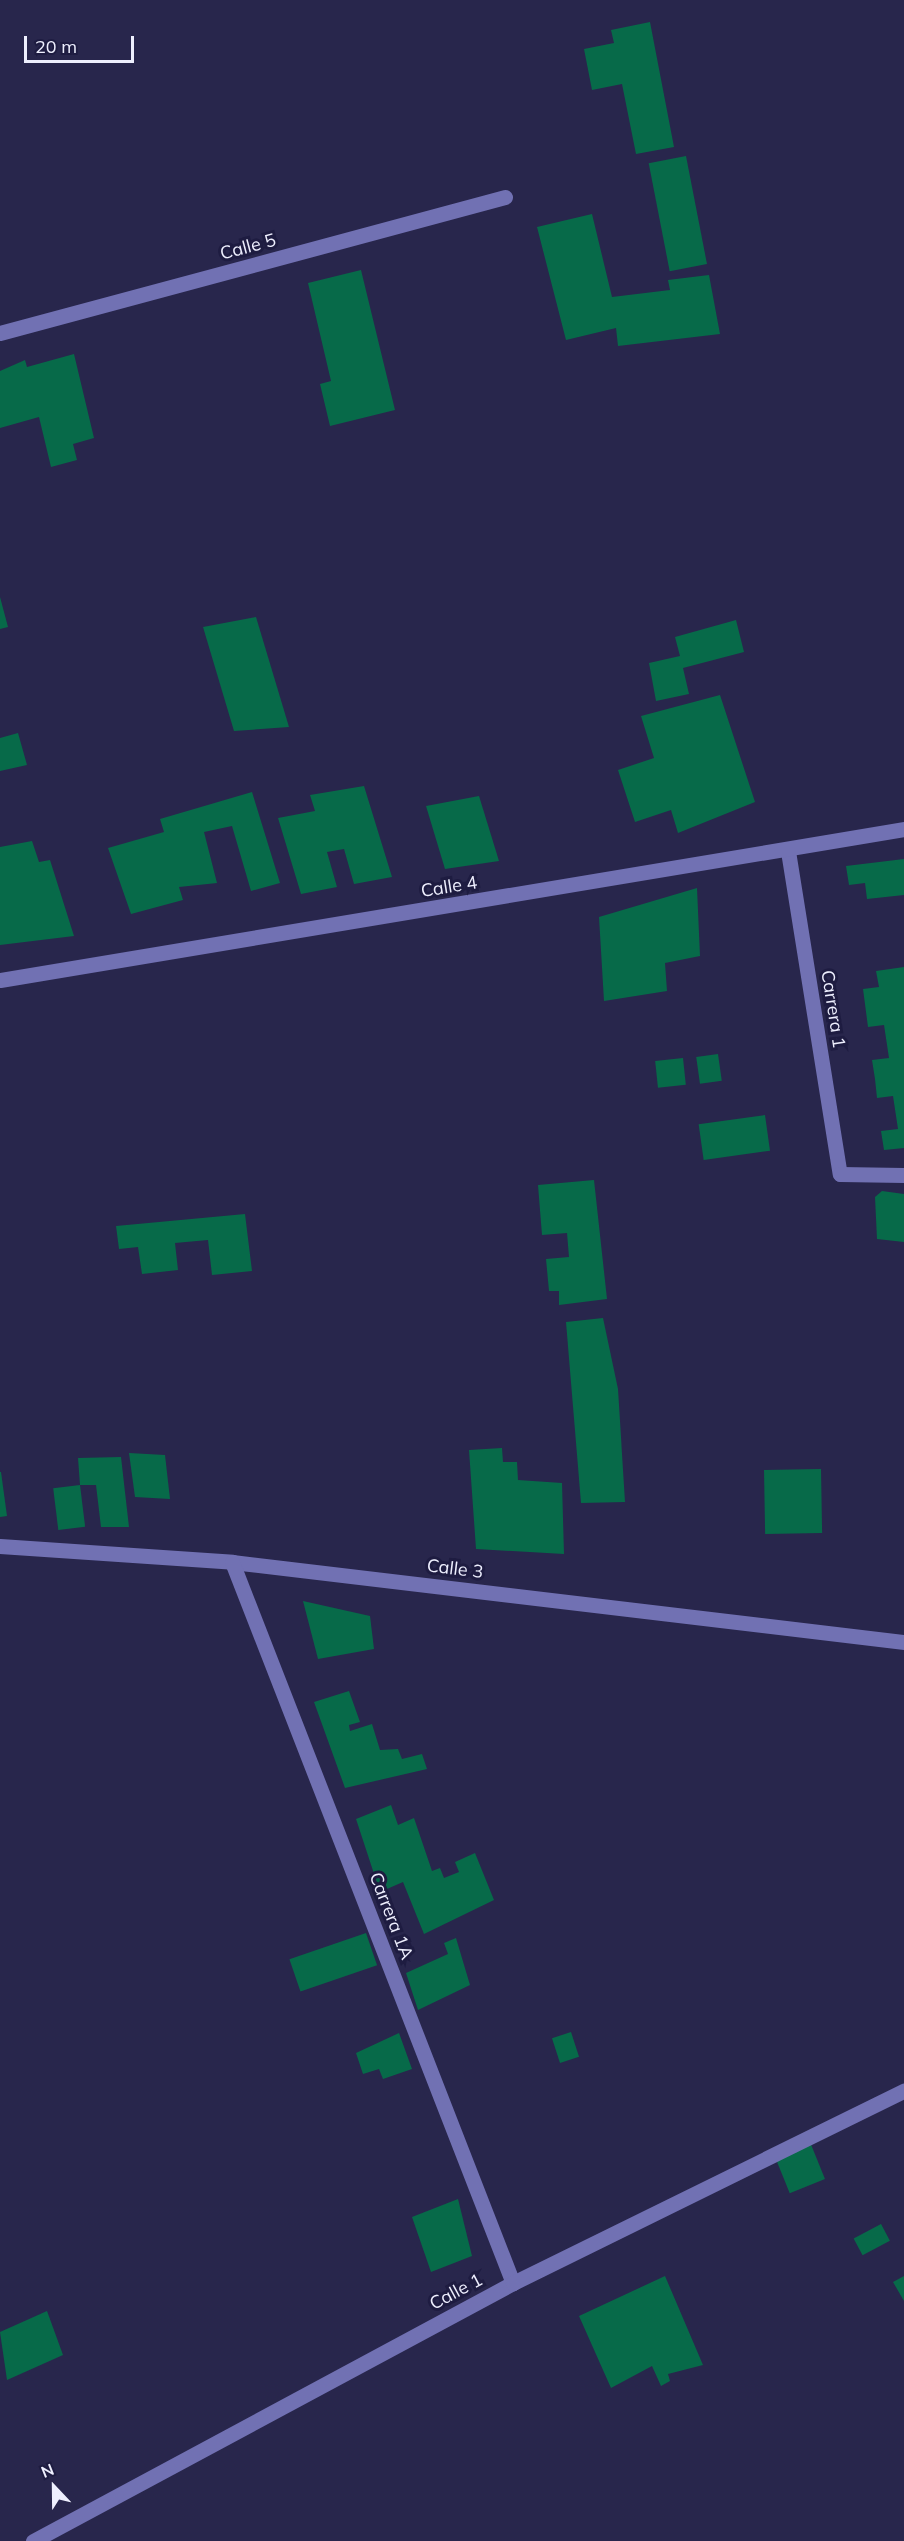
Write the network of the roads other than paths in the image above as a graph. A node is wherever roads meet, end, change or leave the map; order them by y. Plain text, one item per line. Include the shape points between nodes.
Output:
1 (505, 197) dead end
2 (0, 333) edge
3 (904, 829) edge
4 (788, 851) junction
5 (0, 980) edge
6 (904, 1175) edge
7 (0, 1546) edge
8 (232, 1562) junction
9 (904, 1642) edge
10 (904, 2091) edge
11 (513, 2283) junction
12 (33, 2541) edge

1 - 2 street, Calle 5
3 - 4 street, Calle 4
4 - 5 street, Calle 4
4 - 6 street, Carrera 1 via 840,1174
7 - 8 street, Calle 3
8 - 9 street, Calle 3
8 - 11 street, Carrera 1A
10 - 11 street, Calle 1
11 - 12 street, Calle 1

